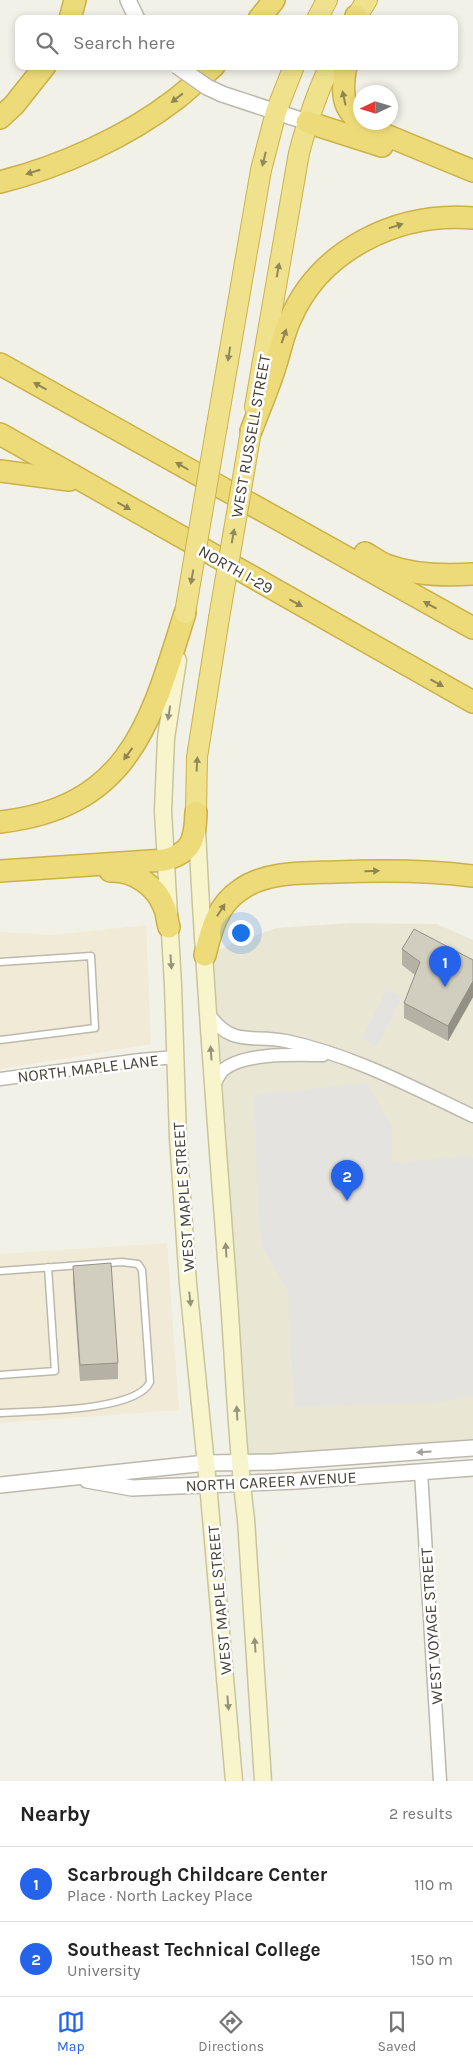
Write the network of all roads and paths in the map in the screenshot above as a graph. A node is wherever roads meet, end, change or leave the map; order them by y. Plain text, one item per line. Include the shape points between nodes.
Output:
1 (75, 0) edge
2 (128, 0) edge
3 (274, 0) edge
4 (327, 0) edge
5 (71, 15) edge
6 (135, 15) edge
7 (262, 15) edge
8 (319, 15) edge
9 (42, 70) edge
10 (183, 70) edge
11 (210, 70) edge
12 (292, 70) edge
13 (328, 70) edge
14 (345, 70) edge
15 (276, 112) junction
16 (0, 118) edge
17 (308, 122) junction
18 (473, 173) edge
19 (0, 182) edge
20 (473, 218) edge
21 (0, 364) edge
22 (251, 431) junction
23 (0, 434) edge
24 (0, 470) edge
25 (82, 482) junction
26 (267, 514) junction
27 (473, 574) edge
28 (185, 613) junction
29 (473, 628) edge
30 (473, 702) edge
31 (196, 812) junction
32 (0, 822) edge
33 (165, 860) junction
34 (0, 871) edge
35 (473, 876) edge
36 (169, 927) junction
37 (205, 955) junction
38 (0, 962) edge
39 (208, 1013) junction
40 (0, 1040) edge
41 (337, 1054) junction
42 (176, 1057) junction
43 (0, 1079) edge
44 (213, 1087) junction
45 (473, 1116) edge
46 (48, 1267) junction
47 (0, 1271) edge
48 (0, 1375) edge
49 (0, 1413) edge
50 (473, 1448) edge
51 (240, 1461) junction
52 (206, 1463) junction
53 (473, 1468) edge
54 (421, 1472) junction
55 (71, 1477) junction
56 (240, 1482) junction
57 (208, 1484) junction
58 (0, 1485) edge
59 (234, 1781) edge
60 (264, 1781) edge
61 (440, 1781) edge

1 - 5 highway
2 - 6 street
3 - 7 highway
4 - 8 highway
9 - 16 highway
10 - 15 street, bridge via 222,94
11 -> 19 highway via 176,100 116,136 82,154
12 - 15 highway, WEST RUSSELL STREET
13 - 17 highway, WEST RUSSELL STREET
18 -> 14 highway via 361,123 345,104 342,91
15 - 17 street
15 -> 28 highway, WEST RUSSELL STREET, bridge via 261,170
17 - 18 highway
22 -> 17 highway, WEST RUSSELL STREET via 292,189
22 -> 20 highway via 290,319 313,282 327,267 363,240 408,222 431,218
26 -> 21 highway
31 -> 22 highway, WEST RUSSELL STREET, bridge via 198,749
23 - 25 highway, NORTH I-29
24 - 25 highway
25 -> 30 highway, NORTH I-29
26 - 27 highway via 314,525 386,565 432,575
29 -> 26 highway
28 -> 32 highway via 157,702 122,762 87,793 67,804 46,813
28 -> 33 main road, WEST MAPLE STREET via 165,746 162,811
31 - 33 highway via 195,833 190,844 178,856
31 - 37 main road, WEST MAPLE STREET
33 - 34 highway
33 - 36 main road, WEST MAPLE STREET
34 - 36 highway via 118,871 131,874 158,896
37 -> 35 highway via 218,913 239,890 254,882 297,874 394,870
36 -> 42 main road, WEST MAPLE STREET
37 - 39 main road, WEST MAPLE STREET
38 - 40 lane via 91,956 95,1028
39 - 41 street via 216,1024 237,1037 282,1040
44 -> 39 main road, WEST MAPLE STREET
41 - 44 street via 241,1060 222,1071
41 - 45 street
42 - 43 street, NORTH MAPLE LANE
42 -> 52 main road, WEST MAPLE STREET via 185,1244
51 -> 44 main road, WEST MAPLE STREET
46 - 47 lane
46 - 48 lane via 55,1372
46 - 49 lane via 122,1262 138,1264 142,1270 150,1382 148,1387 122,1401 103,1406
50 -> 51 street, NORTH CAREER AVENUE via 273,1462
51 - 52 street, NORTH CAREER AVENUE
51 - 56 main road, WEST MAPLE STREET
52 - 55 street, NORTH CAREER AVENUE
52 - 57 main road, WEST MAPLE STREET
53 - 54 street, NORTH CAREER AVENUE
54 - 56 street, NORTH CAREER AVENUE
54 - 61 street, WEST VOYAGE STREET
55 - 57 street, NORTH CAREER AVENUE via 132,1488
55 - 58 street, NORTH CAREER AVENUE
56 - 57 street, NORTH CAREER AVENUE
60 -> 56 main road, WEST MAPLE STREET via 246,1519
57 -> 59 main road, WEST MAPLE STREET

